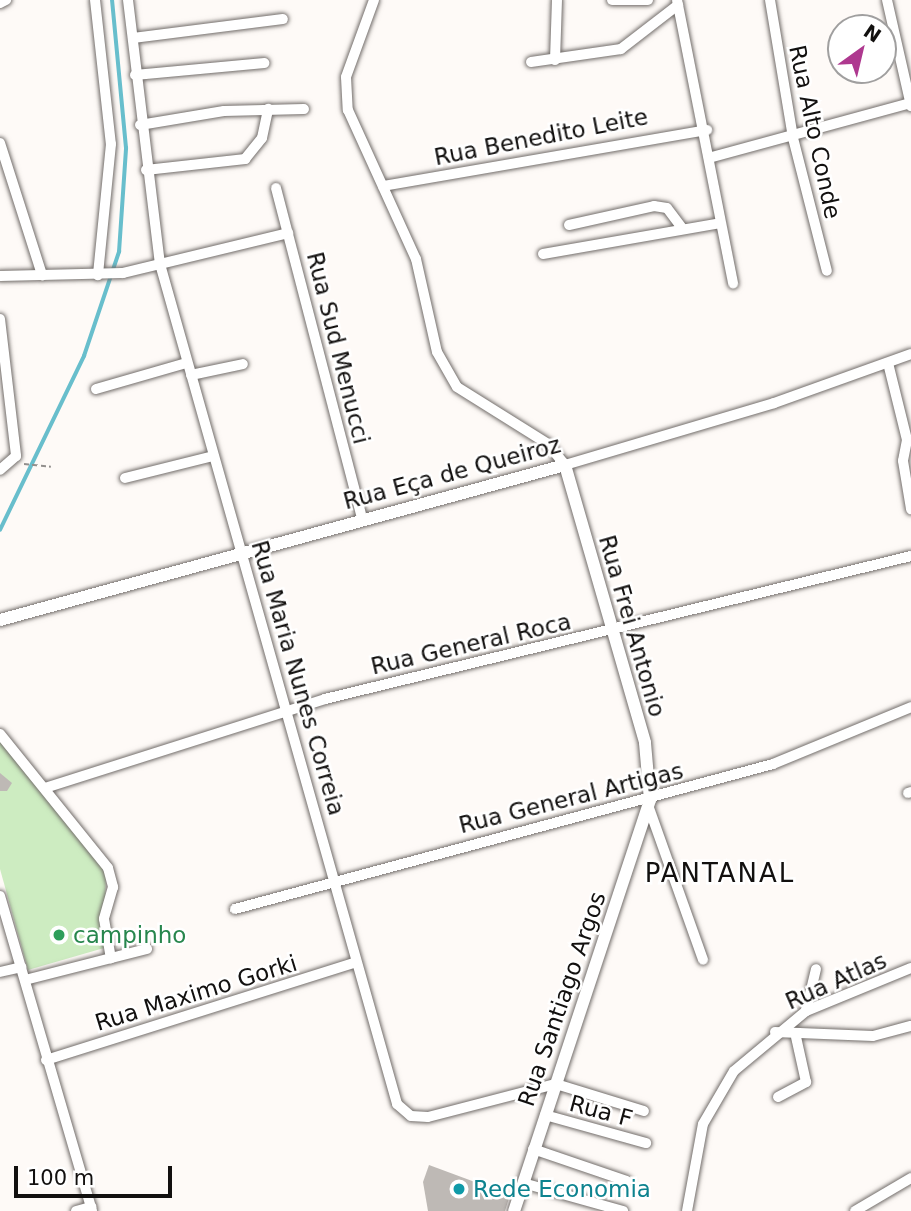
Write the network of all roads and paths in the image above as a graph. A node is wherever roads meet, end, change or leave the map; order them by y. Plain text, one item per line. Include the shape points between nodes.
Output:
1 (6, 0) edge
2 (95, 0) edge
3 (128, 0) edge
4 (374, 0) edge
5 (557, 0) edge
6 (612, 0) edge
7 (648, 0) edge
8 (769, 0) edge
9 (887, 0) edge
10 (678, 2) edge
11 (0, 3) edge
12 (283, 19) dead end
13 (133, 38) junction
14 (555, 60) junction
15 (531, 62) dead end
16 (264, 63) dead end
17 (135, 75) junction
18 (911, 104) edge
19 (268, 109) junction
20 (304, 109) dead end
21 (140, 125) junction
22 (707, 130) junction
23 (793, 138) junction
24 (0, 143) edge
25 (712, 157) junction
26 (146, 170) junction
27 (383, 186) junction
28 (276, 188) dead end
29 (720, 223) junction
30 (569, 225) dead end
31 (682, 228) junction
32 (288, 233) junction
33 (543, 254) dead end
34 (160, 264) junction
35 (827, 271) dead end
36 (103, 274) junction
37 (43, 275) junction
38 (0, 276) edge
39 (733, 284) dead end
40 (0, 319) edge
41 (911, 354) edge
42 (186, 363) junction
43 (888, 363) junction
44 (243, 365) dead end
45 (191, 375) junction
46 (96, 389) dead end
47 (214, 456) junction
48 (19, 463) junction
49 (565, 465) junction
50 (51, 467) dead end
51 (0, 470) edge
52 (125, 478) dead end
53 (911, 509) edge
54 (362, 518) junction
55 (242, 553) junction
56 (911, 556) edge
57 (0, 620) edge
58 (610, 631) junction
59 (911, 707) edge
60 (289, 711) junction
61 (0, 734) edge
62 (45, 788) junction
63 (649, 804) junction
64 (336, 882) junction
65 (0, 896) edge
66 (235, 909) dead end
67 (148, 950) dead end
68 (111, 958) junction
69 (703, 960) dead end
70 (356, 962) junction
71 (21, 967) junction
72 (911, 968) edge
73 (816, 969) dead end
74 (0, 972) edge
75 (25, 980) junction
76 (806, 1011) junction
77 (911, 1026) edge
78 (775, 1032) junction
79 (796, 1037) junction
80 (46, 1060) junction
81 (556, 1084) junction
82 (778, 1097) dead end
83 (644, 1111) dead end
84 (545, 1115) junction
85 (646, 1143) dead end
86 (534, 1149) junction
87 (911, 1178) edge
88 (628, 1181) dead end
89 (523, 1183) junction
90 (91, 1209) edge
91 (76, 1211) edge
92 (514, 1211) edge
93 (623, 1211) edge
94 (687, 1211) edge
95 (855, 1211) edge

1 - 11 street
2 - 36 street via 111,156
3 - 13 street, Rua Maria Nunes Correia
4 - 27 street via 345,94 354,132
5 - 14 street
6 - 7 street
8 - 23 street, Rua Alto Conde
9 - 18 street
10 - 14 street via 621,49
10 - 22 street
12 - 13 street
13 - 17 street, Rua Maria Nunes Correia
14 - 15 street
16 - 17 street
17 - 21 street, Rua Maria Nunes Correia
18 - 23 street
19 - 20 street
19 - 21 street
19 - 26 street via 262,138 245,159
21 - 26 street, Rua Maria Nunes Correia
22 - 25 street
22 - 27 street, Rua Benedito Leite
23 - 25 street
23 - 35 street, Rua Alto Conde
24 - 37 street
25 - 29 street
26 - 34 street, Rua Maria Nunes Correia
27 - 49 street via 422,275 445,371 470,398 530,431
28 - 32 street, Rua Sud Menucci
29 - 31 street
29 - 39 street
30 - 31 street via 654,206 667,208
31 - 33 street
32 - 34 street
32 - 54 street, Rua Sud Menucci
34 - 36 street
34 - 42 street, Rua Maria Nunes Correia
36 - 37 street
37 - 38 street
40 - 48 street
41 - 43 street, Rua Eça de Queiroz
42 - 45 street, Rua Maria Nunes Correia
42 - 46 street
43 - 49 street, Rua Eça de Queiroz
43 - 53 street via 907,440 904,467
44 - 45 street
45 - 47 street, Rua Maria Nunes Correia
47 - 52 street
47 - 55 street, Rua Maria Nunes Correia
48 - 50 path
48 - 51 street
49 - 54 street, Rua Eça de Queiroz
49 - 58 street, Rua Frei Antonio
54 - 55 street, Rua Eça de Queiroz
55 - 57 street, Rua Eça de Queiroz
55 - 60 street, Rua Maria Nunes Correia
56 - 58 street, Rua General Roca
58 - 60 street, Rua General Roca
58 - 63 street, Rua Frei Antonio via 645,743
59 - 63 street, Rua General Artigas via 804,754
60 - 62 street, Rua General Roca
60 - 64 street, Rua Maria Nunes Correia
61 - 62 street
62 - 68 street via 113,879 104,919
63 - 64 street, Rua General Artigas
63 - 69 street, Rua Frei Antonio
63 - 81 street, Rua Santiago Argos
64 - 66 street, Rua General Artigas
64 - 70 street, Rua Maria Nunes Correia
65 - 71 street
67 - 68 street
68 - 75 street
70 - 80 street, Rua Maximo Gorki
70 - 81 street, Rua Maria Nunes Correia via 397,1104 411,1116 428,1117
71 - 74 street
71 - 75 street
72 - 76 street, Rua Atlas
73 - 76 street
75 - 80 street
76 - 78 street, Rua Atlas
77 - 79 street via 873,1036
78 - 79 street
78 - 94 street, Rua Atlas via 734,1071 709,1110
79 - 82 street via 806,1082
80 - 90 street
81 - 83 street
81 - 84 street, Rua Santiago Argos
84 - 85 street, Rua F
84 - 86 street, Rua Santiago Argos
86 - 88 street
86 - 89 street, Rua Santiago Argos
87 - 95 street
89 - 92 street, Rua Santiago Argos
89 - 93 street
90 - 91 street

